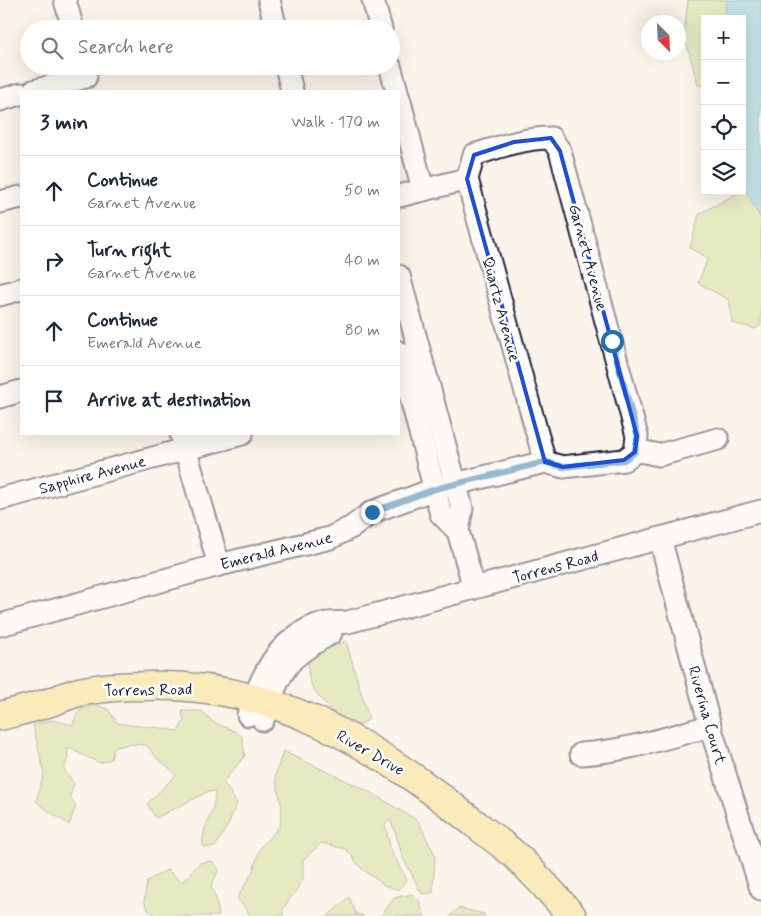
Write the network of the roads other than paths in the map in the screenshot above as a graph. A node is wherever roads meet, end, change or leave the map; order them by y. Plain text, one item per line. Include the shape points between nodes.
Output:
1 (65, 0) edge
2 (268, 0) edge
3 (373, 0) edge
4 (71, 20) edge
5 (274, 20) edge
6 (378, 20) edge
7 (288, 75) edge
8 (393, 75) edge
9 (86, 78) edge
10 (37, 90) edge
11 (292, 90) edge
12 (397, 90) edge
13 (20, 94) edge
14 (0, 100) edge
15 (400, 102) edge
16 (467, 179) junction
17 (423, 190) junction
18 (400, 196) edge
19 (20, 197) edge
20 (0, 202) edge
21 (400, 280) edge
22 (20, 289) edge
23 (0, 295) edge
24 (400, 360) edge
25 (20, 391) edge
26 (404, 393) edge
27 (0, 397) edge
28 (234, 435) edge
29 (718, 439) dead end
30 (183, 441) edge
31 (635, 450) junction
32 (545, 462) junction
33 (456, 485) junction
34 (435, 489) junction
35 (0, 499) edge
36 (761, 511) edge
37 (458, 531) junction
38 (660, 538) junction
39 (219, 565) junction
40 (474, 588) junction
41 (0, 625) edge
42 (258, 708) junction
43 (0, 716) edge
44 (710, 726) junction
45 (580, 754) dead end
46 (761, 889) edge
47 (572, 916) edge

1 - 4 street
2 - 5 street
3 - 6 street
7 - 11 street
8 - 12 street
9 - 10 street
13 - 14 street
15 - 17 street
16 - 17 street
16 - 31 street, Garnet Avenue via 474,155 514,142 551,138 560,151 638,436
16 - 32 street, Quartz Avenue
17 - 18 street
19 - 20 street
21 - 33 street
22 - 23 street
24 - 26 street
25 - 27 street
26 - 34 street
28 - 30 street, Sapphire Avenue
29 - 31 street via 659,455
30 - 35 street, Sapphire Avenue
30 - 39 street
31 - 32 street via 624,460 563,467
32 - 33 street, Emerald Avenue
33 - 34 street, Emerald Avenue
33 - 37 street via 462,508
34 - 37 street via 442,514
34 - 39 street, Emerald Avenue via 372,512 330,538
36 - 38 street, Torrens Road
37 - 40 street
38 - 40 street, Torrens Road
38 - 44 street, Riverina Court
39 - 41 street, Emerald Avenue
40 - 42 street, Torrens Road via 348,622 318,625 299,635 268,666 260,681
42 - 43 main road, Torrens Road via 195,688 148,686 80,692
42 - 47 main road, River Drive via 464,816 515,855
44 - 45 street via 632,748
44 - 46 street, Riverina Court

